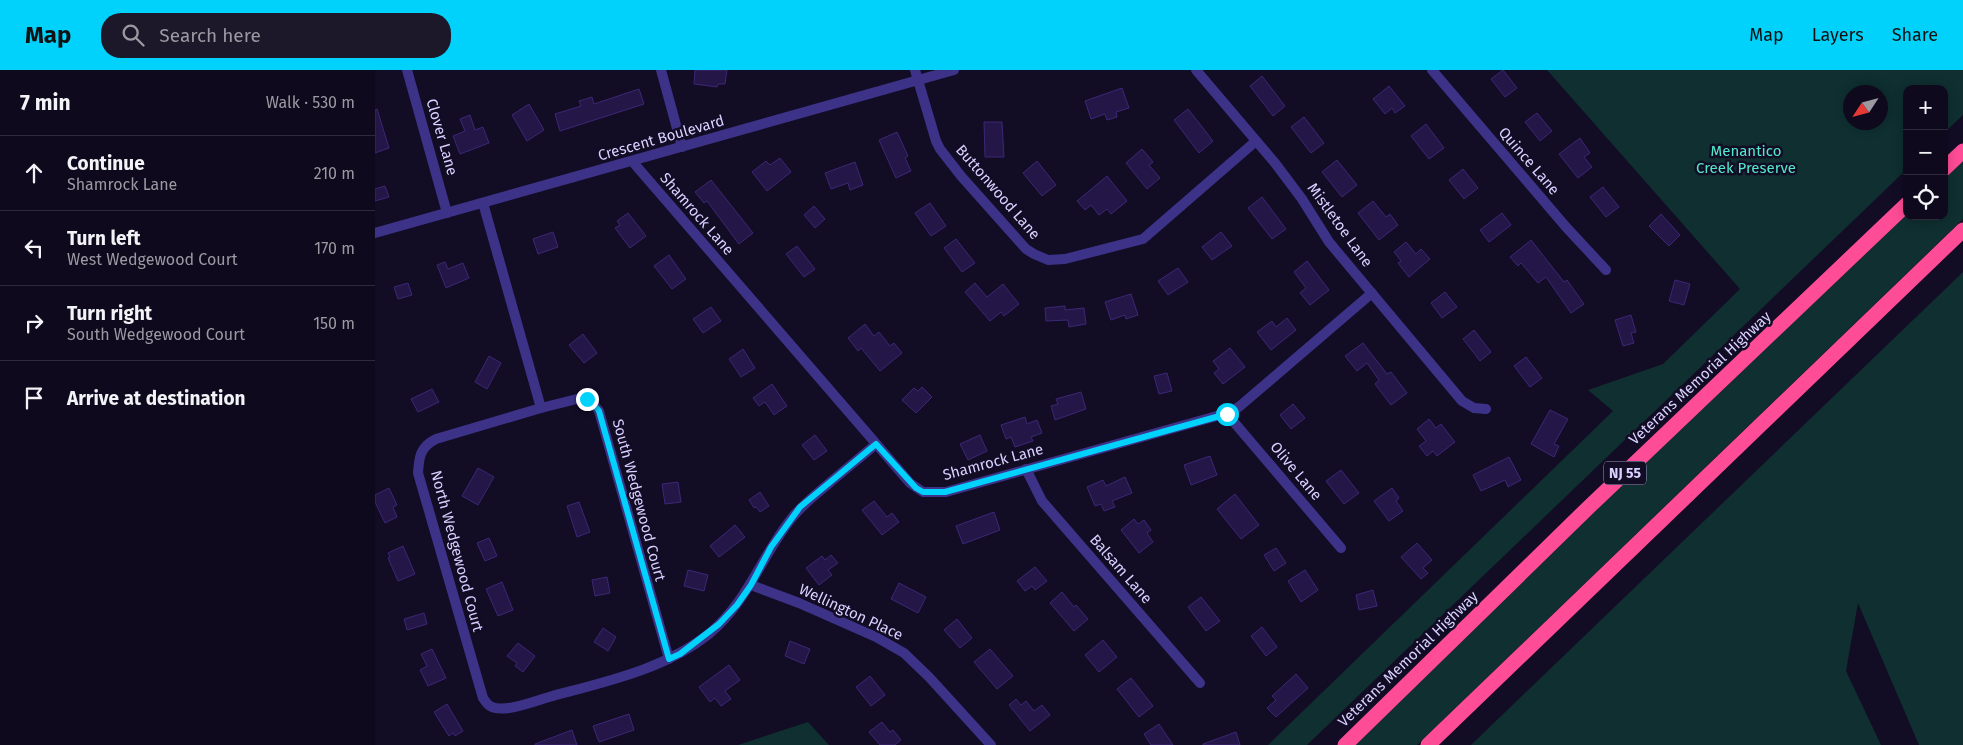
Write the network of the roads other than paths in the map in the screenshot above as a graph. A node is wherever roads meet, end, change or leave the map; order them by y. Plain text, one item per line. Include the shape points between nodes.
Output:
1 (407, 70) edge
2 (661, 70) edge
3 (954, 70) edge
4 (1196, 70) edge
5 (1432, 70) edge
6 (917, 75) edge
7 (1256, 141) junction
8 (683, 147) junction
9 (1963, 151) edge
10 (632, 161) junction
11 (1948, 165) edge
12 (483, 203) junction
13 (1903, 208) edge
14 (447, 213) junction
15 (1963, 230) edge
16 (375, 233) edge
17 (1606, 270) dead end
18 (1371, 293) junction
19 (541, 408) junction
20 (1487, 409) dead end
21 (1227, 414) junction
22 (876, 444) junction
23 (1027, 469) junction
24 (1341, 548) dead end
25 (751, 585) junction
26 (669, 659) junction
27 (1200, 683) dead end
28 (991, 745) edge
29 (1345, 745) edge
30 (1428, 745) edge

1 - 14 street, Clover Lane
2 - 8 street
3 - 6 street, Crescent Boulevard
4 - 7 street, Mistletoe Lane
5 - 17 street, Quince Lane
6 - 7 street, Buttonwood Lane via 940,149 1026,249 1048,260 1065,259 1143,239
6 - 8 street, Crescent Boulevard
7 - 18 street, Mistletoe Lane via 1302,199 1329,242
8 - 10 street, Crescent Boulevard
9 - 11 highway
10 - 12 street, Crescent Boulevard
10 - 22 street, Shamrock Lane
12 - 14 street, Crescent Boulevard
12 - 19 street
13 - 29 highway, Veterans Memorial Highway / NJ 55
14 - 16 street, Crescent Boulevard
15 - 30 highway
18 - 20 street, Mistletoe Lane via 1462,401 1474,408
18 - 21 street, Shamrock Lane via 1241,406
19 - 26 street, South Wedgewood Court via 581,398 591,401 599,411
19 - 26 street, North Wedgewood Court via 436,439 428,443 420,454 418,473 484,699 495,708 517,706 627,676
21 - 23 street, Shamrock Lane
21 - 24 street, Olive Lane
22 - 23 street, Shamrock Lane via 911,484 923,492 945,492
22 - 25 street via 800,507 771,547
23 - 27 street, Balsam Lane via 1042,501
25 - 26 street via 710,633
25 - 28 street, Wellington Place via 876,637 904,653

